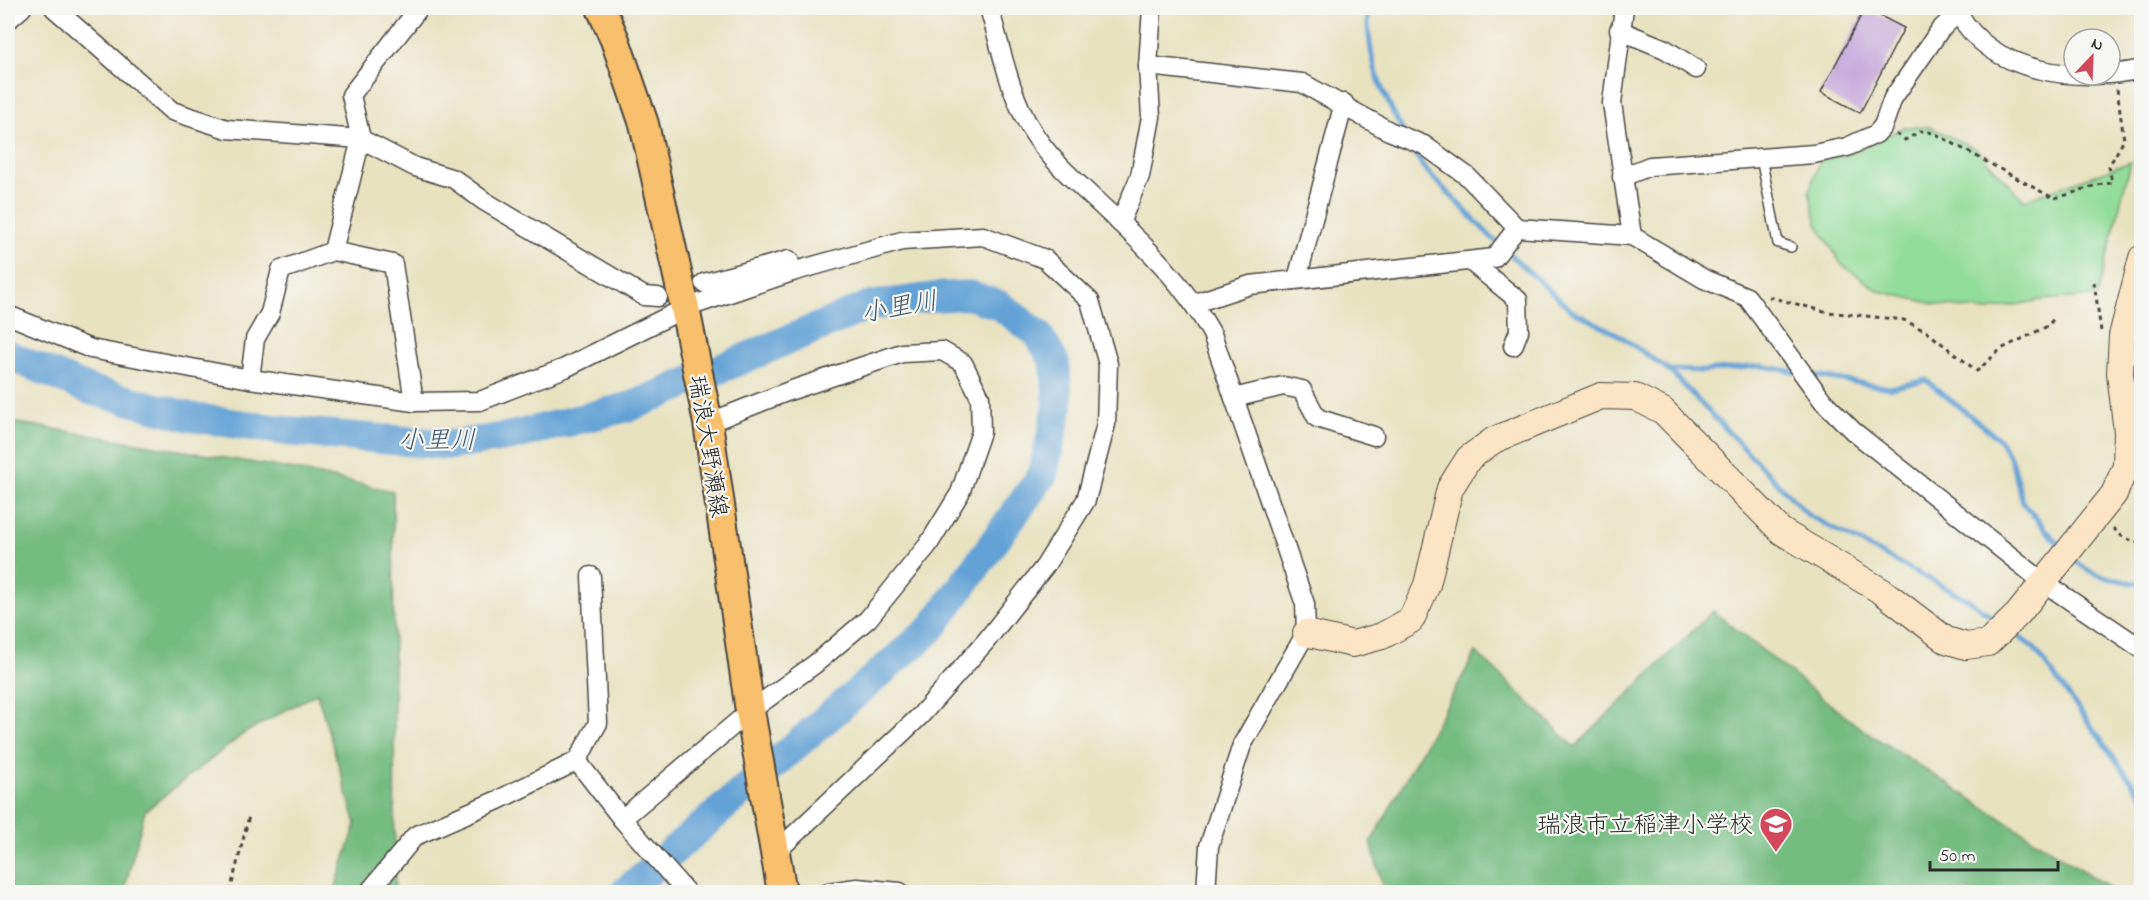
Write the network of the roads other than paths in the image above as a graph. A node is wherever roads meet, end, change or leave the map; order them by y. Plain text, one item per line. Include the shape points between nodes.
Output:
1 (22, 8) edge
2 (54, 8) edge
3 (418, 8) edge
4 (601, 8) edge
5 (989, 8) edge
6 (1152, 8) edge
7 (1624, 8) edge
8 (1961, 11) edge
9 (8, 21) edge
10 (1619, 30) junction
11 (1148, 66) junction
12 (1696, 69) dead end
13 (2142, 69) edge
14 (1344, 104) junction
15 (361, 139) junction
16 (1761, 158) junction
17 (1622, 177) junction
18 (1120, 223) junction
19 (1517, 228) junction
20 (1632, 236) junction
21 (1791, 247) dead end
22 (333, 251) junction
23 (2142, 258) edge
24 (1470, 261) junction
25 (792, 272) junction
26 (1297, 279) junction
27 (704, 283) dead end
28 (658, 297) dead end
29 (1195, 303) junction
30 (8, 315) edge
31 (686, 315) junction
32 (1513, 346) dead end
33 (250, 379) junction
34 (1234, 398) junction
35 (414, 402) junction
36 (706, 413) junction
37 (1374, 436) dead end
38 (591, 576) dead end
39 (2043, 582) junction
40 (1306, 633) junction
41 (2142, 649) edge
42 (751, 716) junction
43 (577, 761) junction
44 (622, 819) junction
45 (774, 846) junction
46 (369, 892) edge
47 (687, 892) edge
48 (782, 892) edge
49 (828, 892) edge
50 (900, 892) edge
51 (1206, 892) edge

1 - 9 street
2 - 15 street via 172,111 226,129
3 - 15 street via 351,95
4 - 31 main road, 瑞浪大野瀬線 via 644,124
5 - 18 street via 1013,89 1030,129 1058,166
6 - 11 street
7 - 10 street
8 - 13 street via 1966,28 1983,45 2032,67 2056,74 2115,75
8 - 16 street via 1940,30 1893,98 1876,134 1847,147 1814,154
10 - 12 street via 1665,49
10 - 17 street via 1612,103
11 - 14 street via 1302,83
11 - 18 street via 1151,117 1140,176
14 - 19 street via 1389,131 1424,145 1467,176
14 - 26 street
15 - 22 street
15 - 28 street via 416,167 454,179 484,201 645,296
16 - 17 street via 1650,166
16 - 21 lane via 1778,243
17 - 20 street
18 - 29 street
19 - 20 street
19 - 24 street via 1494,258
20 - 39 street via 1704,279 1748,297 1812,385 1853,432
22 - 33 street via 281,270 270,313 255,339
22 - 35 street via 393,264
23 - 39 street via 2122,336 2120,373 2127,432 2126,466 2114,494
24 - 26 street
24 - 32 street via 1518,300 1519,331
25 - 27 street via 789,260
25 - 31 street
25 - 45 street via 902,241 983,236 1045,260 1090,301 1108,364 1106,424 1086,500 1045,566 921,715
26 - 29 street via 1250,285
29 - 34 street via 1212,334
30 - 33 street via 91,349
31 - 35 street via 480,401
31 - 36 main road, 瑞浪大野瀬線
33 - 35 street
34 - 37 street via 1283,386 1302,390 1317,418
34 - 40 street via 1305,604
36 - 42 main road, 瑞浪大野瀬線
36 - 42 street via 789,391 902,353 942,351 963,363 980,397 981,432 960,493 928,545 868,619
38 - 43 street via 598,723
39 - 40 street via 1988,643 1966,646 1947,640 1883,592 1781,531 1663,411 1635,397 1601,396 1494,440 1469,458 1450,488 1427,585 1411,620 1382,636 1353,644
39 - 41 street
40 - 51 street via 1242,745 1209,846
42 - 44 street
42 - 45 main road, 瑞浪大野瀬線
43 - 44 street
43 - 46 street via 415,836
44 - 47 street
45 - 48 main road, 瑞浪大野瀬線
49 - 50 street via 856,888

